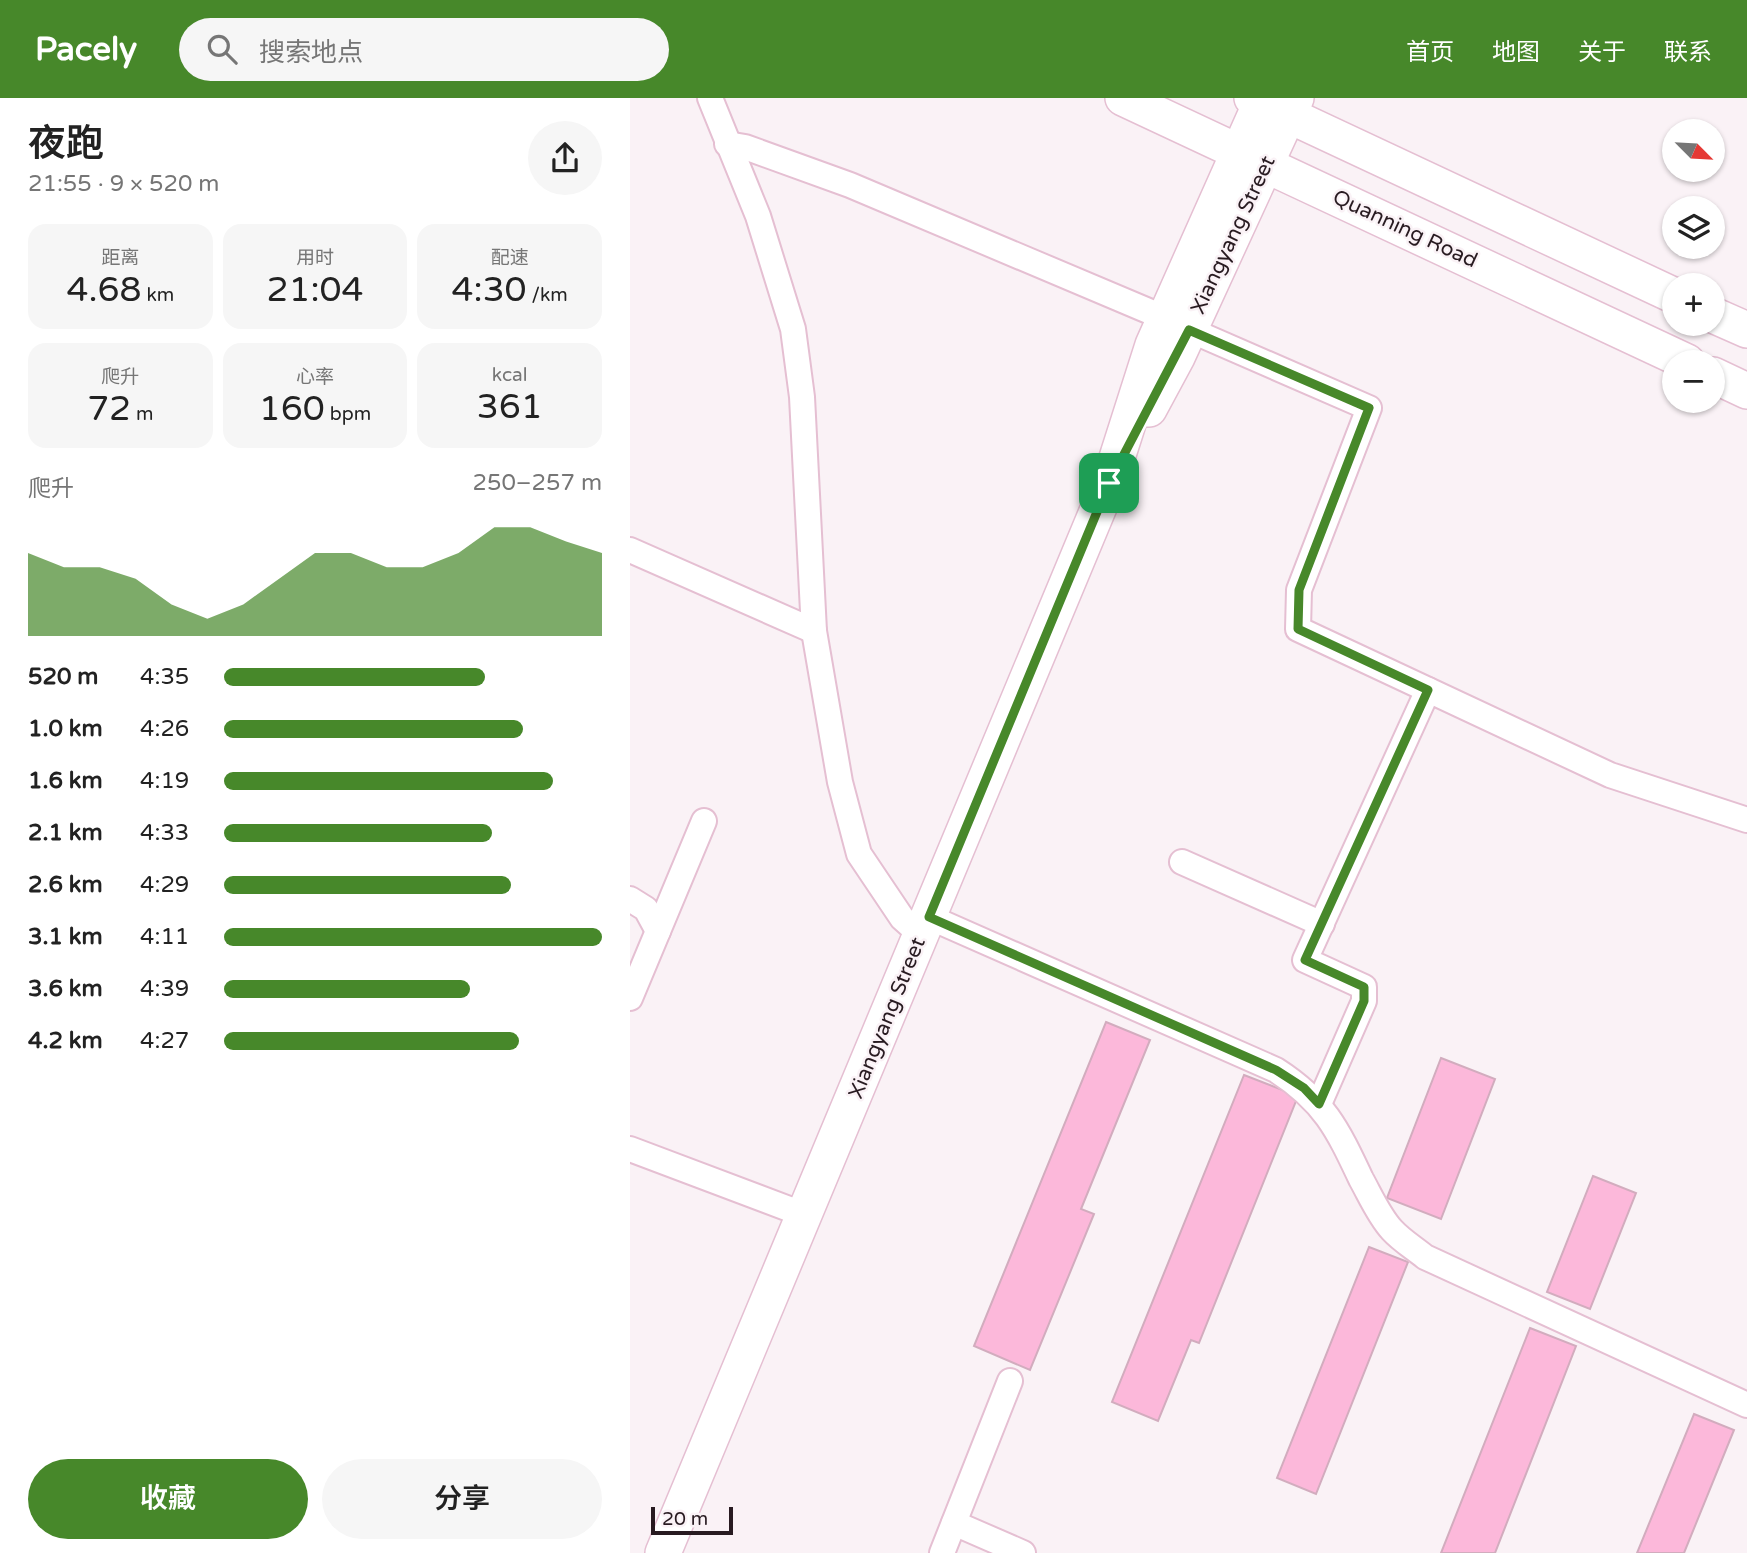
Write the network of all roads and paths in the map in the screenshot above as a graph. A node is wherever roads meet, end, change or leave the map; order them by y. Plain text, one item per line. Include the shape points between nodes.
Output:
1 (710, 98) edge
2 (1123, 98) edge
3 (1272, 102) edge
4 (727, 144) junction
5 (1252, 158) junction
6 (1662, 290) edge
7 (1725, 320) edge
8 (1177, 324) junction
9 (1747, 330) edge
10 (1662, 351) edge
11 (1725, 381) edge
12 (1747, 391) edge
13 (630, 550) edge
14 (814, 631) junction
15 (1428, 690) junction
16 (1747, 820) edge
17 (704, 821) dead end
18 (1182, 862) dead end
19 (630, 899) edge
20 (1322, 924) junction
21 (925, 926) junction
22 (658, 931) junction
23 (630, 998) edge
24 (1319, 1104) junction
25 (630, 1149) edge
26 (805, 1215) junction
27 (1010, 1381) dead end
28 (1747, 1405) edge
29 (954, 1523) junction
30 (663, 1553) edge
31 (942, 1553) edge
32 (1023, 1553) edge

1 - 4 street
2 - 5 street, Quanning Road
3 - 5 street, Xiangyang Street
3 - 6 street
4 - 8 street via 850,185
4 - 14 street via 758,216 793,329 802,397
5 - 8 street, Xiangyang Street
5 - 10 street, Quanning Road
7 - 9 street
8 - 15 street via 1369,408 1299,590 1298,629
8 - 21 street, Xiangyang Street
11 - 12 street
13 - 14 street
14 - 21 street via 859,854 902,918
15 - 16 street via 1610,775
15 - 20 street
17 - 22 street
18 - 20 street
19 - 22 street via 646,909
20 - 24 street via 1305,960 1364,987 1364,1001
21 - 24 street via 1276,1070
21 - 26 street, Xiangyang Street
22 - 23 street
24 - 28 street via 1391,1229 1425,1257
25 - 26 street
26 - 30 street, Xiangyang Street
27 - 29 street
29 - 31 street
29 - 32 street

